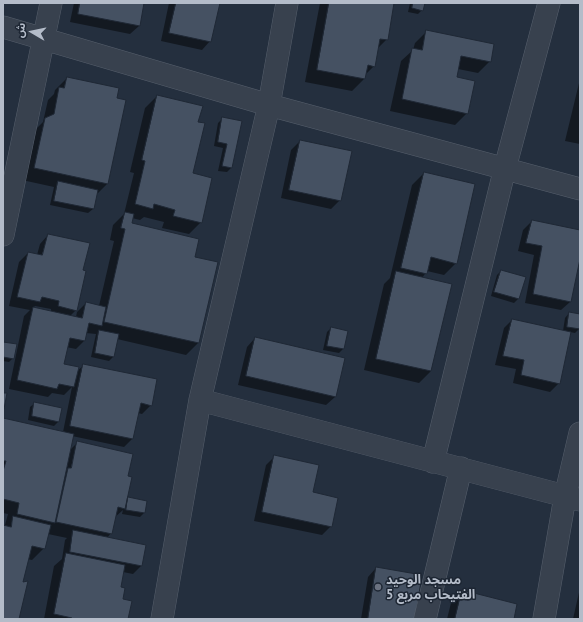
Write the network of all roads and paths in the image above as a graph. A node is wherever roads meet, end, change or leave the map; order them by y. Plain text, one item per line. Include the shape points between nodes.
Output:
1 (51, 3) edge
2 (287, 3) edge
3 (549, 3) edge
4 (3, 27) edge
5 (44, 39) junction
6 (269, 105) junction
7 (506, 168) junction
8 (580, 189) edge
9 (3, 235) edge
10 (200, 400) junction
11 (580, 433) edge
12 (433, 462) junction
13 (461, 468) junction
14 (573, 499) edge
15 (162, 619) edge
16 (425, 619) edge
17 (544, 619) edge

1 - 5 street
2 - 6 street
3 - 7 street
4 - 5 street
5 - 6 street
5 - 9 street
6 - 7 street
6 - 10 street
7 - 8 street
7 - 12 street
10 - 12 street
10 - 15 street
11 - 14 street
12 - 13 street
13 - 14 street
13 - 16 street
14 - 17 street

